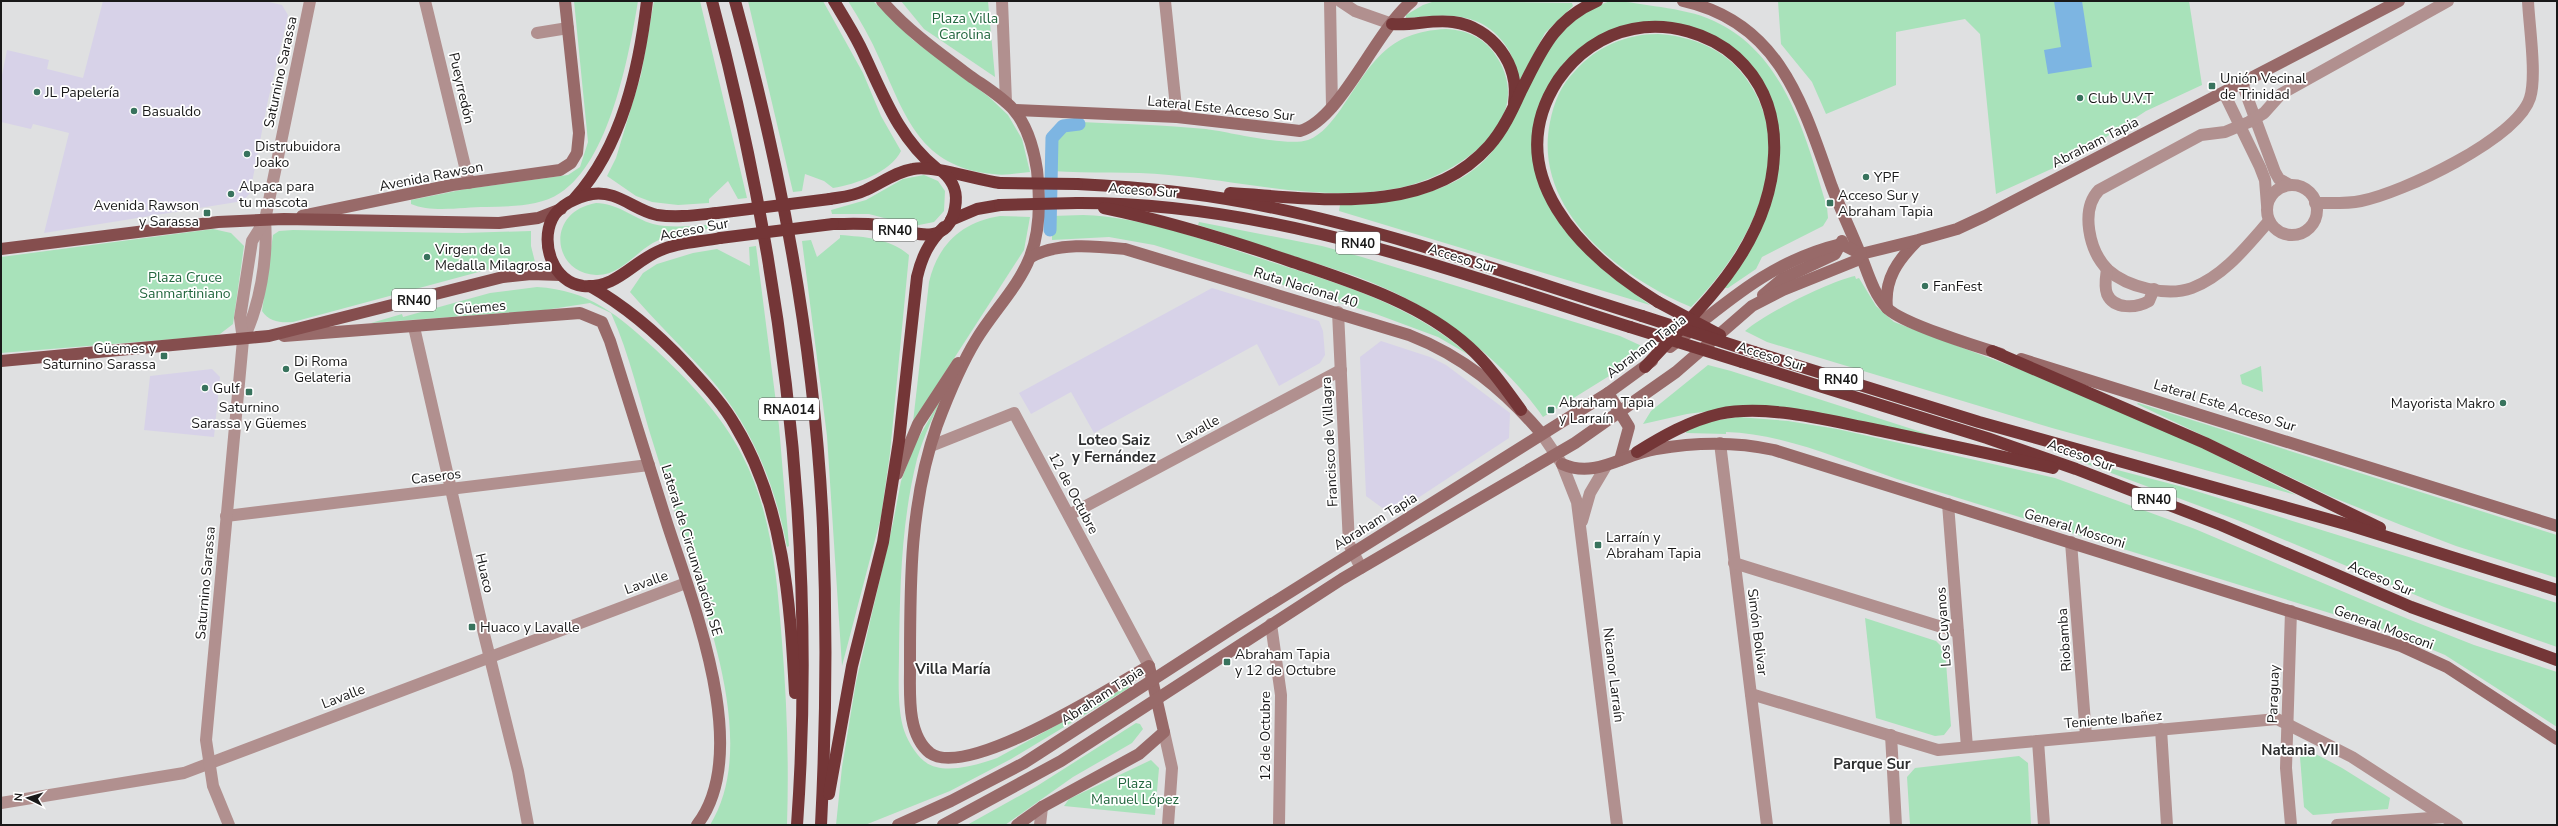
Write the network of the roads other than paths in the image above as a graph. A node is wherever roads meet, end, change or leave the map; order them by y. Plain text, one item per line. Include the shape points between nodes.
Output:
1 (310, 1) edge
2 (425, 1) edge
3 (564, 1) edge
4 (647, 1) edge
5 (712, 1) edge
6 (735, 1) edge
7 (835, 1) edge
8 (882, 1) edge
9 (1002, 1) edge
10 (1165, 1) edge
11 (1330, 1) edge
12 (1340, 1) edge
13 (1412, 1) edge
14 (1597, 1) edge
15 (1684, 1) edge
16 (2399, 1) edge
17 (2448, 1) edge
18 (2528, 1) edge
19 (1392, 24) junction
20 (568, 28) junction
21 (536, 33) dead end
22 (2242, 83) junction
23 (2224, 93) junction
24 (1010, 106) junction
25 (1332, 107) junction
26 (1512, 110) junction
27 (1178, 117) junction
28 (2255, 118) junction
29 (2240, 126) junction
30 (940, 171) junction
31 (469, 183) junction
32 (2290, 185) junction
33 (1159, 189) junction
34 (573, 200) junction
35 (1077, 203) junction
36 (2315, 203) junction
37 (2267, 205) junction
38 (561, 209) junction
39 (284, 219) junction
40 (265, 220) junction
41 (1846, 220) junction
42 (2269, 221) junction
43 (947, 223) junction
44 (1918, 240) junction
45 (1841, 244) junction
46 (1, 249) edge
47 (1861, 254) junction
48 (1031, 257) junction
49 (2107, 269) junction
50 (561, 275) junction
51 (590, 286) junction
52 (2154, 289) junction
53 (1752, 306) junction
54 (1887, 308) junction
55 (1338, 312) junction
56 (596, 319) joint
57 (414, 327) junction
58 (269, 336) junction
59 (242, 340) junction
60 (973, 344) junction
61 (1742, 347) junction
62 (1992, 351) junction
63 (1, 361) edge
64 (1645, 367) junction
65 (1340, 370) junction
66 (1608, 393) junction
67 (1521, 410) junction
68 (1620, 410) junction
69 (1541, 433) junction
70 (1720, 443) junction
71 (931, 446) junction
72 (1637, 452) junction
73 (1559, 459) junction
74 (1620, 460) junction
75 (649, 465) junction
76 (1606, 466) junction
77 (2105, 480) junction
78 (893, 485) junction
79 (451, 489) junction
80 (1948, 504) junction
81 (226, 516) junction
82 (1069, 516) junction
83 (2557, 526) edge
84 (1580, 528) junction
85 (2071, 542) junction
86 (2425, 549) junction
87 (1353, 552) junction
88 (1734, 563) junction
89 (1361, 568) junction
90 (686, 583) junction
91 (2557, 590) edge
92 (2291, 611) junction
93 (1271, 624) junction
94 (1958, 632) junction
95 (490, 657) junction
96 (2557, 660) edge
97 (1149, 666) junction
98 (1152, 681) junction
99 (1751, 694) junction
100 (1156, 700) junction
101 (2287, 724) junction
102 (2161, 729) junction
103 (1164, 732) junction
104 (1891, 736) junction
105 (2086, 736) junction
106 (2557, 739) edge
107 (2038, 741) junction
108 (1967, 747) junction
109 (209, 762) junction
110 (800, 787) junction
111 (1, 803) edge
112 (1042, 807) junction
113 (2444, 817) junction
114 (229, 825) edge
115 (528, 825) edge
116 (697, 825) edge
117 (798, 825) edge
118 (822, 825) edge
119 (898, 825) edge
120 (943, 825) edge
121 (1017, 825) edge
122 (1040, 825) edge
123 (1168, 825) edge
124 (1279, 825) edge
125 (1617, 825) edge
126 (1767, 825) edge
127 (1896, 825) edge
128 (2044, 825) edge
129 (2167, 825) edge
130 (2291, 825) edge
131 (2336, 825) edge
132 (2457, 825) edge

1 - 40 street, Saturnino Sarassa
2 - 31 street, Pueyrredón
3 - 20 street
4 - 34 highway via 638,58 616,132 595,173
5 - 110 highway, RNA014 via 760,205 787,388 801,576 803,676
6 - 118 highway, RNA014 via 761,101 786,218 814,420 825,594 826,736
7 - 30 highway via 898,125 914,147
8 - 24 street via 922,39
9 - 24 street
10 - 27 street
11 - 25 street
12 - 19 street via 1355,12
13 - 19 street, Lateral Este Acceso Sur
14 - 26 highway via 1572,15 1545,43
15 - 41 street, Lateral Este Acceso Sur via 1729,18 1759,41 1775,59 1797,92
16 - 22 street, Abraham Tapia
17 - 28 street via 2281,94 2264,113
18 - 36 street via 2533,86 2526,108 2519,116 2492,139 2423,178 2362,201
19 - 25 street, Lateral Este Acceso Sur
19 - 26 highway via 1452,22 1487,34 1504,54 1510,66 1514,87
20 - 21 street
20 - 31 street, Avenida Rawson / RN40 via 579,133 577,154 571,163 560,170
22 - 23 street, Abraham Tapia
22 - 28 street
23 - 29 street
23 - 44 street, Abraham Tapia via 1985,216 1957,229
24 - 27 street, Lateral Este Acceso Sur
24 - 48 street via 1028,136 1037,171 1038,210
25 - 27 street, Lateral Este Acceso Sur via 1316,124 1300,131
26 - 33 highway via 1489,145 1470,164 1440,181 1405,193 1346,199
28 - 29 street
28 - 32 street via 2275,172 2280,179
29 - 37 street via 2265,180
29 - 49 street via 2225,132 2201,135 2099,190 2092,197 2088,205 2091,238
30 - 33 highway, Acceso Sur / RN40, bridge via 1000,183
30 - 34 highway, Acceso Sur / RN40, bridge via 920,168 904,171 865,191 830,199 681,216 638,209 620,198 602,193
30 - 43 highway via 953,184 956,192 956,203
31 - 39 street, Avenida Rawson / RN40
32 - 36 street via 2306,190
32 - 37 street via 2275,191
33 - 61 highway, Acceso Sur / RN40, bridge via 1315,217 1451,256
34 - 38 highway, Acceso Sur / RN40
35 - 43 highway, Acceso Sur / RN40, bridge via 1000,205 977,209
35 - 67 highway via 1186,228 1381,293 1422,315 1469,347 1505,387
35 - 77 highway, Acceso Sur / RN40, bridge via 1126,203 1177,208 1304,229 1374,247 1987,438
36 - 42 street via 2315,219 2311,226 2297,235 2280,233
37 - 42 street
38 - 39 main road, Avenida Rawson / RN40 via 538,218 499,223
38 - 50 highway, Acceso Sur / RN40 via 552,219 548,243 552,261
39 - 40 main road, Avenida Rawson / RN40
40 - 46 main road, Avenida Rawson / RN40 via 218,222
40 - 59 street, Saturnino Sarassa via 266,240 254,316
41 - 45 street
41 - 47 street, Lateral Este Acceso Sur
42 - 52 street via 2230,264 2208,281 2190,289
43 - 51 highway, Acceso Sur / RN40, bridge via 933,234 918,235 880,225 833,224 720,238 661,250 621,277
43 - 78 highway via 922,257 917,276
44 - 47 street, Abraham Tapia
44 - 54 street via 1901,258 1891,274 1886,295
45 - 47 street
45 - 53 street via 1834,254 1826,259 1782,279
45 - 64 street, Abraham Tapia via 1792,260 1771,270 1734,295
47 - 53 street, Abraham Tapia via 1855,261 1790,287
47 - 54 street, Lateral Este Acceso Sur via 1872,284
48 - 55 street, Ruta Nacional 40 via 1048,250 1076,247 1125,249
48 - 60 street
49 - 52 street via 2116,276
49 - 52 street via 2106,287 2113,301 2139,307 2149,301
50 - 51 highway, Acceso Sur / RN40 via 575,284
50 - 58 main road, Güemes / RN40 via 531,274 490,280
51 - 110 highway via 648,326 701,381 735,424 756,465 772,508 785,584 793,646
53 - 68 street, Abraham Tapia via 1676,372
54 - 62 street, Lateral Este Acceso Sur via 1902,319
55 - 65 street, Francisco de Villagra
55 - 67 street, Ruta Nacional 40 via 1410,335 1446,350 1485,378
56 - 57 street, Güemes via 580,313
56 - 75 street, Lateral de Circunvalación SE via 602,322 610,341
57 - 58 street, Güemes
57 - 79 street, Huaco
58 - 59 main road, Güemes / RN40
59 - 63 main road, Güemes / RN40
59 - 81 street, Saturnino Sarassa
60 - 71 street
60 - 78 street via 946,379 918,424
61 - 64 highway, bridge via 1658,302 1600,262 1566,224 1545,184 1539,142 1547,103 1554,87 1573,61 1608,37 1633,29 1658,27 1683,30 1707,38 1730,52 1757,83 1768,106 1775,151 1767,195 1756,227 1741,256 1698,308
61 - 86 highway, Acceso Sur / RN40, bridge via 1980,422 2247,496
62 - 83 street, Lateral Este Acceso Sur via 2200,413
62 - 86 highway via 2205,443
64 - 66 street, Abraham Tapia
65 - 82 street, Lavalle
65 - 87 street, Francisco de Villagra via 1349,544
66 - 68 street
66 - 69 street, Abraham Tapia
67 - 69 street, Ruta Nacional 40
68 - 73 street, Abraham Tapia
68 - 74 street via 1629,427
69 - 73 street, Nicanor Larraín
69 - 87 street, Abraham Tapia
70 - 72 street, General Mosconi via 1688,444
70 - 80 street, General Mosconi via 1774,450
70 - 88 street, Simón Bolivar
71 - 82 street, 12 de Octubre via 1014,413
71 - 97 street via 919,493 910,571 911,708 914,724 925,748 932,754 952,758 994,748 1037,729
72 - 74 street, General Mosconi
72 - 77 highway via 1672,431 1706,418 1735,412 1761,412 1806,416 1849,424
73 - 76 street, General Mosconi via 1585,469
73 - 84 street, Nicanor Larraín via 1574,492
73 - 89 street, Abraham Tapia
74 - 76 street, General Mosconi
75 - 79 street, Caseros
75 - 90 street, Lateral de Circunvalación SE
76 - 84 street, Nicanor Larraín via 1590,493
77 - 96 highway, Acceso Sur / RN40 via 2241,533 2418,610
78 - 118 highway via 883,542 852,666
79 - 81 street, Caseros
79 - 95 street, Huaco
80 - 85 street, General Mosconi
80 - 94 street, Los Cuyanos
81 - 109 street, Saturnino Sarassa via 206,740
82 - 97 street, 12 de Octubre
84 - 125 street, Nicanor Larraín
85 - 92 street, General Mosconi
85 - 105 street, Riobamba
86 - 91 highway, Acceso Sur / RN40
87 - 89 street, Francisco de Villagra
87 - 98 street, Abraham Tapia
88 - 94 street
88 - 99 street, Simón Bolivar
89 - 93 street, Abraham Tapia
90 - 95 street, Lavalle
90 - 116 street, Lateral de Circunvalación SE via 708,654 716,698 719,759 715,789
92 - 101 street, Paraguay
92 - 106 street, General Mosconi via 2428,657
93 - 100 street, Abraham Tapia
93 - 124 street, 12 de Octubre via 1281,695
94 - 108 street, Los Cuyanos
95 - 109 street, Lavalle
95 - 115 street, Huaco via 518,770
97 - 98 street
98 - 100 street
98 - 119 street, Abraham Tapia via 1024,762 951,801
99 - 104 street, Teniente Ibañez
99 - 126 street, Simón Bolivar
100 - 103 street
100 - 120 street, Abraham Tapia via 1033,778
101 - 102 street, Teniente Ibañez via 2277,719
101 - 113 street, Teniente Ibañez via 2352,757
101 - 130 street, Paraguay via 2286,768
102 - 105 street, Teniente Ibañez
102 - 129 street
103 - 112 street via 1139,754
103 - 123 street via 1172,768
104 - 108 street, Teniente Ibañez via 1938,750
104 - 127 street
105 - 107 street, Teniente Ibañez
107 - 108 street, Teniente Ibañez
107 - 128 street
109 - 111 street, Lavalle via 184,773
109 - 114 street, Saturnino Sarassa via 213,786
110 - 117 highway, RNA014
112 - 121 street
112 - 122 street
113 - 131 street
113 - 132 street, Teniente Ibañez

